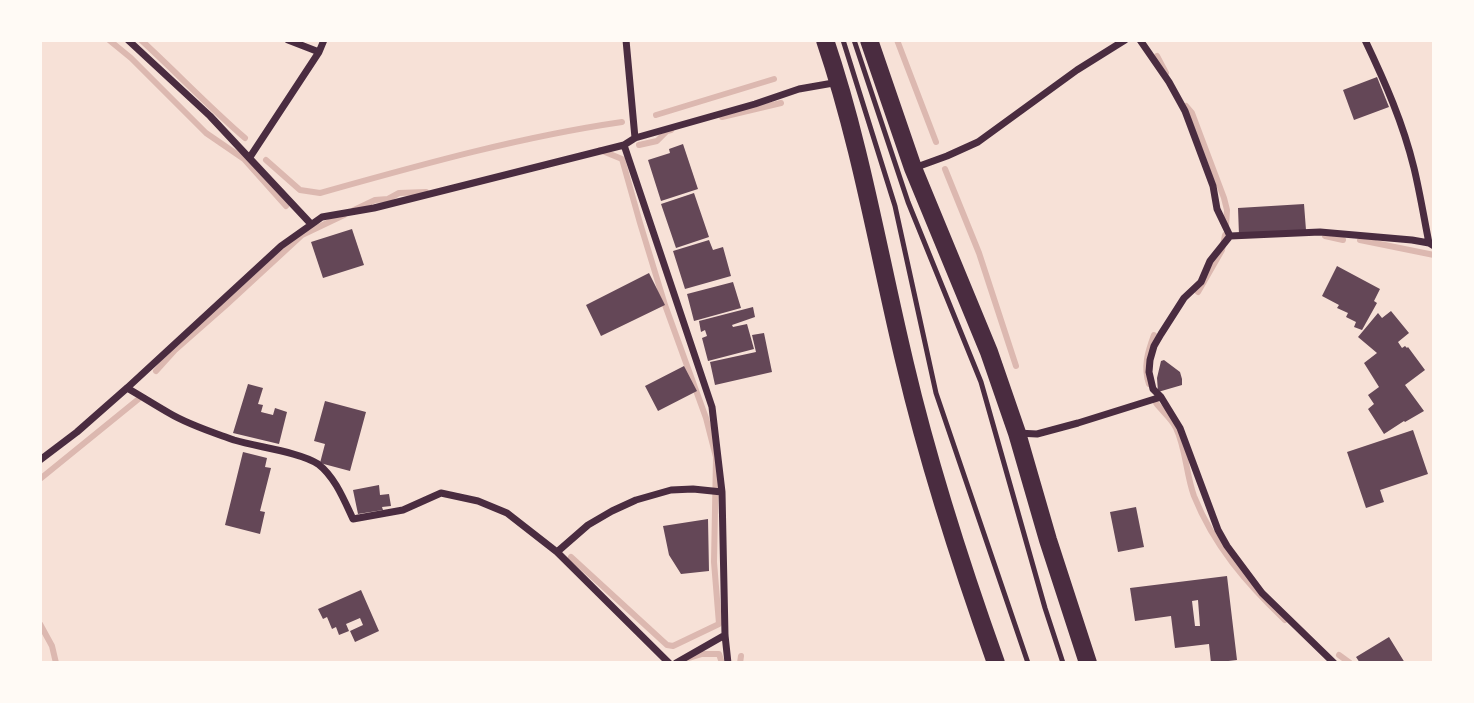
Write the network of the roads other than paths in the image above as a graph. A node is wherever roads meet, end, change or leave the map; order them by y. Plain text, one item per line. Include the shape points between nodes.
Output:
1 (128, 40) edge
2 (288, 40) edge
3 (324, 40) edge
4 (626, 40) edge
5 (825, 40) edge
6 (843, 40) edge
7 (854, 40) edge
8 (869, 40) edge
9 (1125, 40) edge
10 (1140, 40) edge
11 (1366, 40) edge
12 (319, 52) junction
13 (839, 82) junction
14 (635, 138) junction
15 (624, 145) junction
16 (250, 158) junction
17 (913, 168) junction
18 (311, 223) junction
19 (1230, 236) junction
20 (1432, 244) edge
21 (127, 388) junction
22 (1161, 397) junction
23 (1017, 433) junction
24 (40, 460) edge
25 (722, 492) junction
26 (557, 552) junction
27 (725, 635) junction
28 (669, 663) edge
29 (676, 663) edge
30 (728, 663) edge
31 (996, 663) edge
32 (1028, 663) edge
33 (1063, 663) edge
34 (1088, 663) edge
35 (1334, 663) edge

1 - 16 street
2 - 12 street
3 - 12 street
4 - 14 street
5 - 13 highway
6 - 32 lane via 895,206 936,393
7 - 33 lane via 908,202 981,382
8 - 17 highway
9 - 17 street via 978,142
10 - 19 street via 1185,111
11 - 20 street via 1400,122
12 - 16 street
13 - 14 street via 799,89
13 - 31 highway via 927,453
14 - 15 street
15 - 18 street
15 - 25 street via 712,407
16 - 18 street
17 - 23 highway via 989,352
18 - 21 street
19 - 20 street via 1320,232
19 - 22 street via 1154,346 1149,372
21 - 24 street
21 - 26 street via 200,427 317,464 334,482 353,519 403,510 440,494 478,501 507,513
22 - 23 street via 1037,434
22 - 35 street via 1180,428 1227,546 1262,593
23 - 34 highway
25 - 26 street via 671,490 636,500 612,510
25 - 27 street
26 - 28 street
27 - 29 street
27 - 30 street

